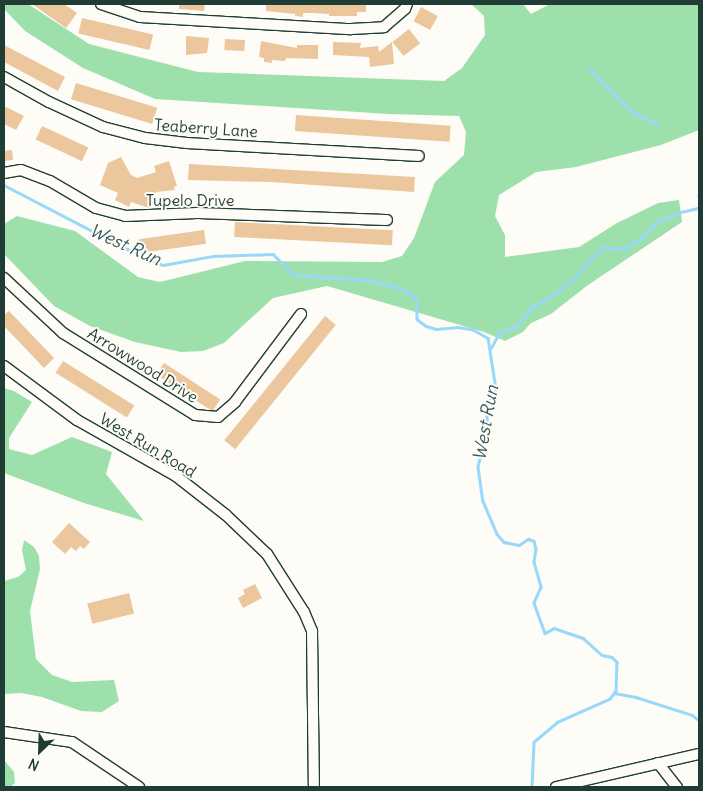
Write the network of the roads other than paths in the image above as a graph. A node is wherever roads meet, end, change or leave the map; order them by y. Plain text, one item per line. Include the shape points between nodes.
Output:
1 (102, 4) edge
2 (407, 4) edge
3 (4, 78) edge
4 (419, 156) dead end
5 (4, 173) edge
6 (387, 220) dead end
7 (4, 278) edge
8 (301, 314) dead end
9 (4, 366) edge
10 (4, 732) edge
11 (699, 754) edge
12 (658, 763) junction
13 (139, 787) edge
14 (314, 787) edge
15 (556, 787) edge
16 (677, 787) edge

1 - 2 street via 140,17 351,29 384,28 406,9
3 - 4 street, Teaberry Lane via 103,126 144,138 187,144
5 - 6 street, Tupelo Drive via 21,170 50,181 96,208 125,216 197,213
7 - 8 street, Arrowwood Drive via 63,333 195,415 218,417 235,402
9 - 14 street, West Run Road via 77,420 176,476 226,515 267,554 304,612 312,631
10 - 13 street via 72,742
11 - 12 street
12 - 15 street
12 - 16 street

